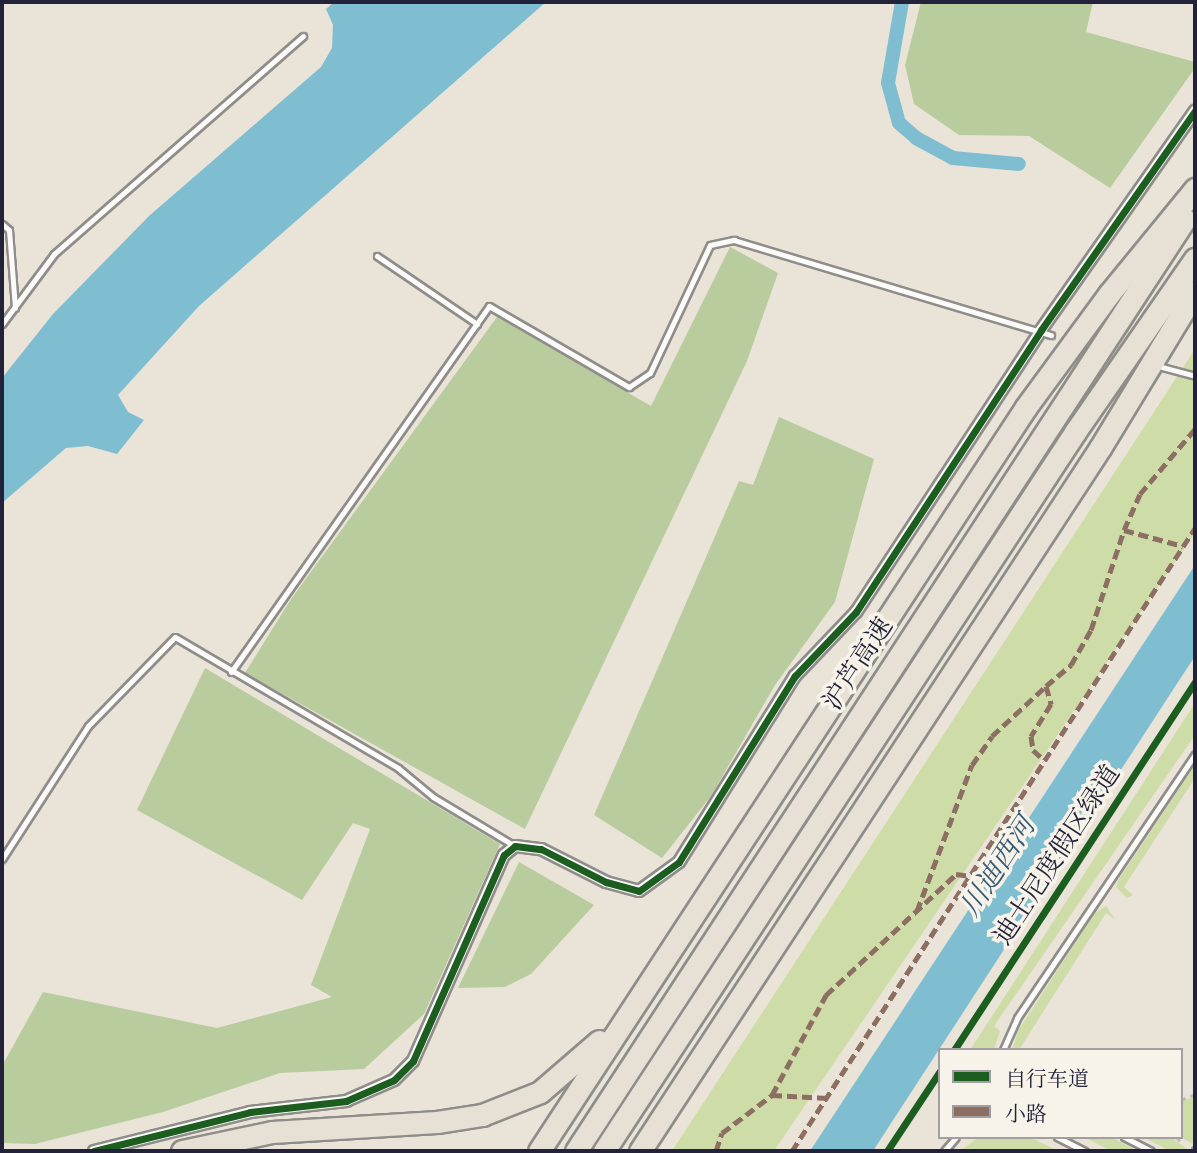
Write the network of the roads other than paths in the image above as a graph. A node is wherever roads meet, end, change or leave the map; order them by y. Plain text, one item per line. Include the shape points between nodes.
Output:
1 (303, 36) dead end
2 (1195, 111) edge
3 (1195, 189) edge
4 (1195, 203) edge
5 (2, 224) edge
6 (377, 256) dead end
7 (1195, 259) edge
8 (1195, 292) edge
9 (15, 308) junction
10 (2, 324) edge
11 (477, 324) junction
12 (1046, 332) junction
13 (1162, 367) dead end
14 (1195, 376) edge
15 (231, 672) junction
16 (1195, 754) edge
17 (770, 799) junction
18 (515, 846) junction
19 (2, 859) edge
20 (750, 983) junction
21 (1004, 1048) edge
22 (1061, 1139) edge
23 (1128, 1139) edge
24 (94, 1151) edge
25 (182, 1151) edge
26 (539, 1151) edge
27 (576, 1151) edge
28 (604, 1151) edge
29 (640, 1151) edge
30 (649, 1151) edge
31 (1085, 1151) edge
32 (1151, 1151) edge

1 - 9 lane via 54,254
2 - 12 street
3 - 17 highway, 沪芦高速 via 1109,294 1026,407
4 - 27 highway, 沪芦高速
5 - 9 lane via 9,230
6 - 11 lane
7 - 28 highway, 沪芦高速 via 1075,432
8 - 20 highway via 1100,448
9 - 10 lane
11 - 12 lane via 489,306 629,387 650,373 710,245 734,240 901,293
11 - 15 lane
12 - 18 street via 856,612 795,677 679,862 639,891 606,882 541,849
13 - 14 lane
15 - 18 lane via 398,768 433,797
15 - 19 lane via 175,638 88,726
16 - 21 lane via 1017,1018
17 - 25 highway via 612,1026 564,1076 540,1092 482,1115 272,1132
17 - 26 highway, 沪芦高速
18 - 24 street via 504,855 413,1061 394,1080 346,1101 250,1112
20 - 29 highway
20 - 30 highway
22 - 31 lane
23 - 32 lane

